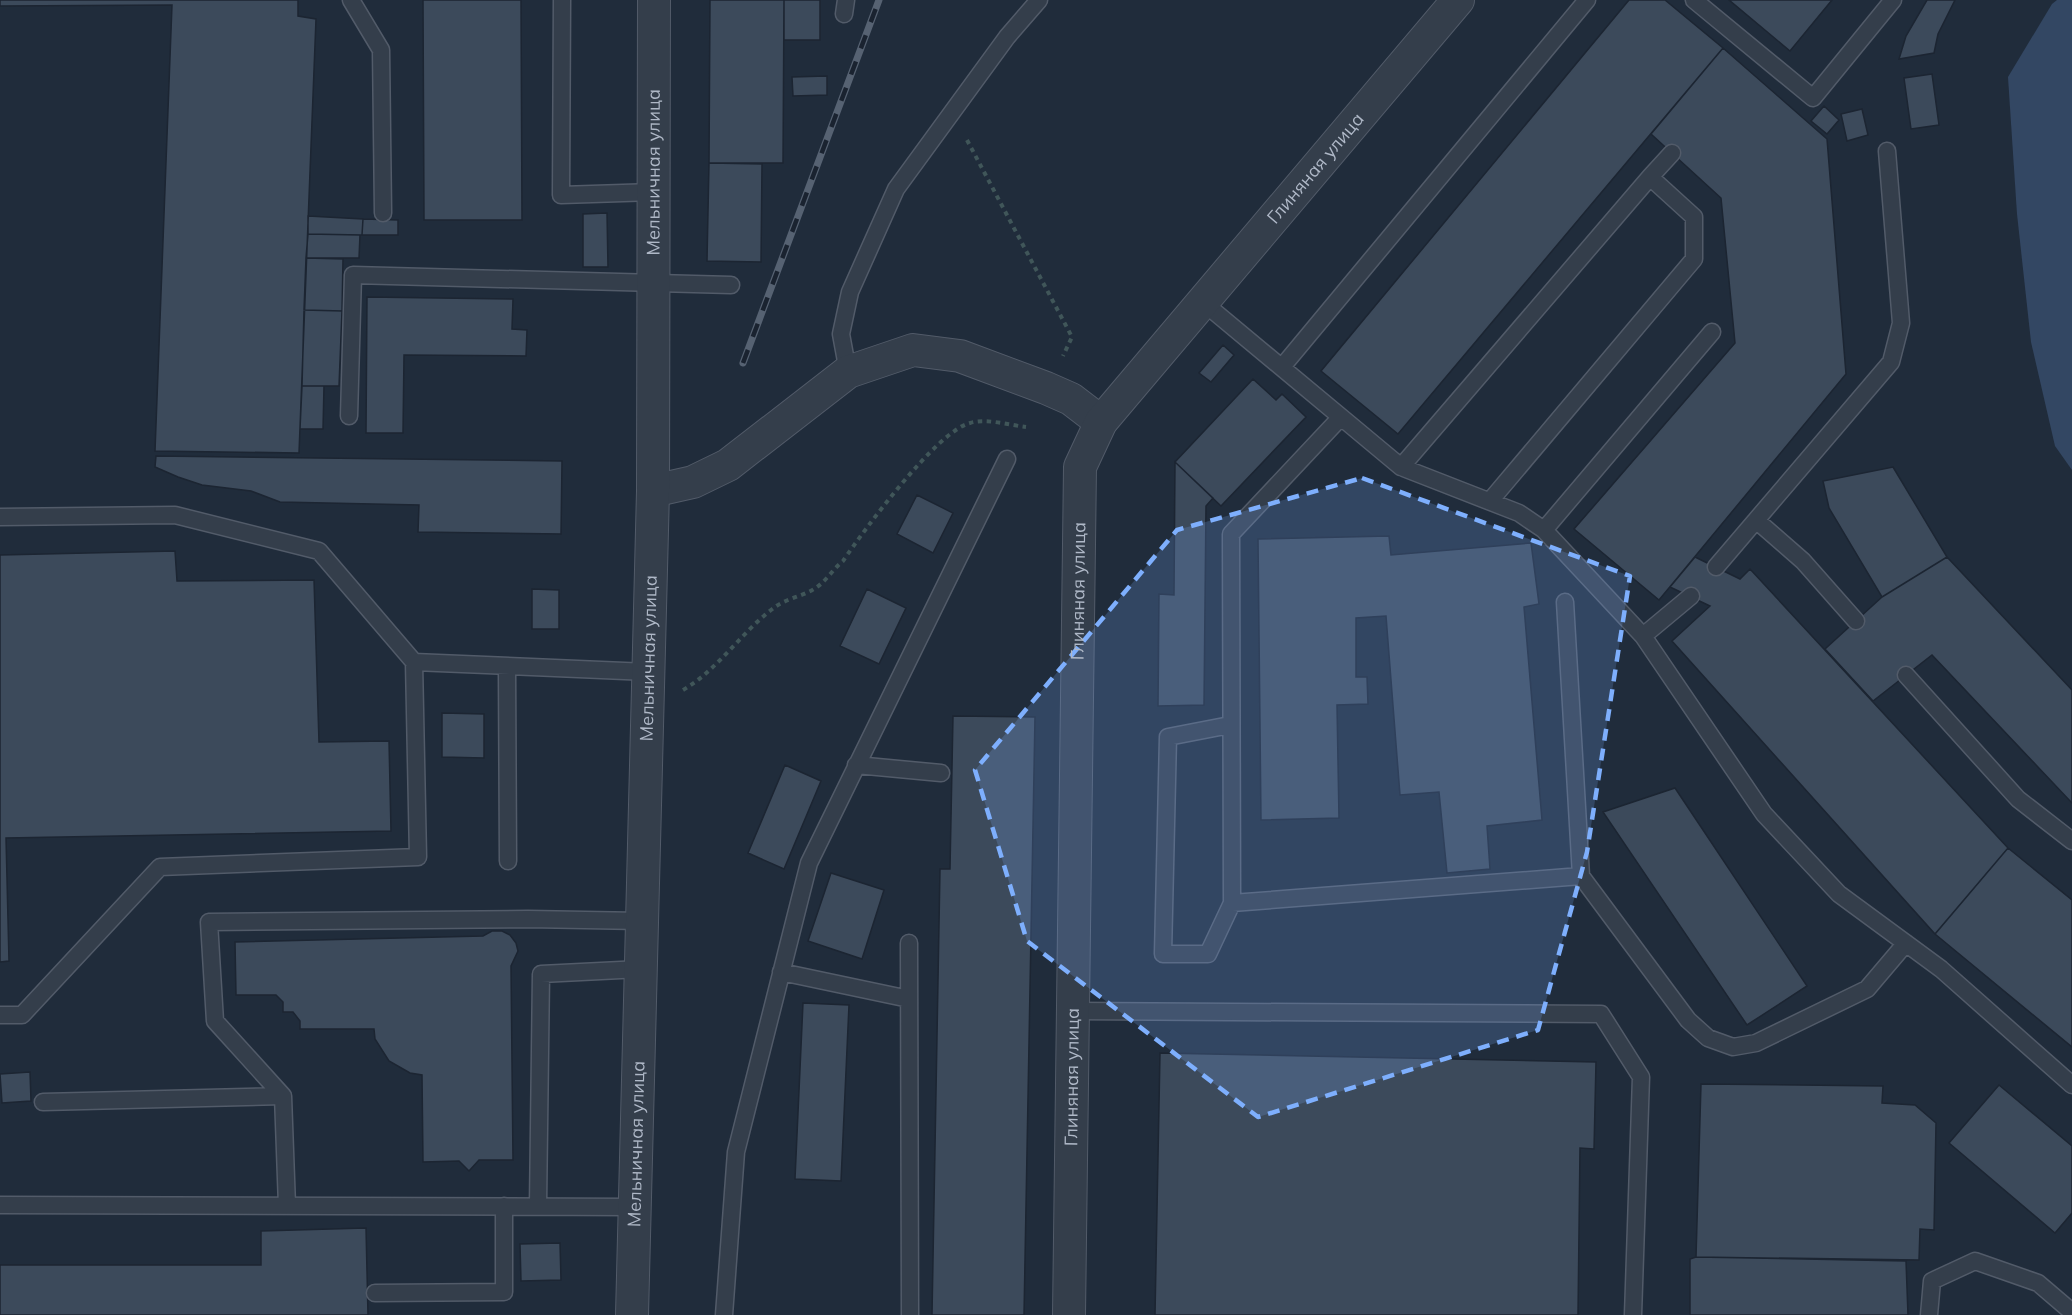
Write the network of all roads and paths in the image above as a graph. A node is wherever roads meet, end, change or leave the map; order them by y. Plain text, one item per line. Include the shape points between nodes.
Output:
1 (351, 0) edge
2 (562, 0) edge
3 (654, 0) edge
4 (1038, 0) edge
5 (1458, 0) edge
6 (1587, 0) edge
7 (1694, 0) edge
8 (1893, 0) edge
9 (952, 113) junction
10 (1887, 151) dead end
11 (1672, 153) dead end
12 (1650, 177) junction
13 (654, 192) junction
14 (382, 213) dead end
15 (653, 283) junction
16 (731, 285) dead end
17 (1204, 303) junction
18 (1712, 332) dead end
19 (1282, 367) junction
20 (848, 372) junction
21 (1046, 388) junction
22 (349, 416) dead end
23 (1341, 417) junction
24 (1101, 422) junction
25 (1026, 427) junction
26 (1007, 459) joint
27 (1401, 467) junction
28 (653, 491) junction
29 (1490, 501) junction
30 (0, 517) edge
31 (1756, 520) junction
32 (1544, 530) junction
33 (1716, 567) dead end
34 (1691, 596) dead end
35 (1565, 602) dead end
36 (1856, 621) dead end
37 (1643, 636) junction
38 (414, 662) junction
39 (507, 667) junction
40 (648, 672) junction
41 (1906, 675) dead end
42 (647, 704) junction
43 (1230, 725) junction
44 (856, 765) junction
45 (941, 773) dead end
46 (2072, 841) edge
47 (508, 861) dead end
48 (1581, 876) junction
49 (1232, 903) junction
50 (642, 921) junction
51 (909, 943) dead end
52 (1906, 943) junction
53 (641, 969) junction
54 (781, 972) junction
55 (909, 999) junction
56 (1073, 1011) junction
57 (0, 1015) edge
58 (2072, 1084) edge
59 (283, 1096) junction
60 (43, 1102) dead end
61 (0, 1205) edge
62 (287, 1206) junction
63 (504, 1206) junction
64 (538, 1206) junction
65 (635, 1207) junction
66 (375, 1293) dead end
67 (2072, 1312) edge
68 (632, 1315) edge
69 (724, 1315) edge
70 (910, 1315) edge
71 (1069, 1315) edge
72 (1633, 1315) edge
73 (1929, 1315) edge

1 - 14 lane via 381,50
2 - 13 lane via 561,195
3 - 13 street, Мельничная улица
4 - 9 lane
5 - 17 street, Глиняная улица
6 - 19 lane
7 - 8 lane via 1812,98
9 - 20 lane via 896,189 850,292 841,334
9 - 21 path via 1072,337
10 - 31 lane via 1901,324 1891,362
11 - 12 lane
12 - 27 lane
12 - 29 lane via 1694,217 1694,259
13 - 15 street, Мельничная улица
15 - 16 lane
15 - 22 lane via 353,275
15 - 28 street, Мельничная улица
17 - 19 lane
17 - 24 street, Глиняная улица
18 - 32 lane
19 - 23 lane
20 - 21 street via 913,350 960,356
20 - 28 street via 728,465 693,482
21 - 24 street via 1071,399
21 - 25 path
23 - 27 lane
23 - 43 lane via 1231,534
24 - 56 street, Глиняная улица via 1080,467
25 - 26 path
25 - 42 path via 973,422 958,426 908,475 843,561 818,587 777,605 743,634 705,677 674,695
26 - 44 lane
27 - 29 lane
28 - 40 street, Мельничная улица
29 - 32 lane via 1519,513
30 - 38 lane via 176,515 319,551
31 - 33 lane
31 - 36 lane via 1803,561
32 - 37 lane
34 - 37 lane
35 - 48 lane
37 - 52 lane via 1764,814 1839,894
38 - 39 lane
38 - 57 lane via 418,857 160,867 22,1014
39 - 40 lane
39 - 47 lane
40 - 42 street, Мельничная улица
41 - 46 lane via 2018,799
42 - 50 street, Мельничная улица
43 - 49 lane
43 - 49 lane via 1168,737 1163,954 1208,954
44 - 45 lane
44 - 54 lane via 809,863
48 - 49 lane
48 - 52 lane via 1688,1020 1708,1038 1732,1047 1756,1042 1867,989
50 - 53 street, Мельничная улица
50 - 59 lane via 209,922 215,1021
51 - 55 lane
52 - 58 lane
53 - 64 lane via 541,974
53 - 65 street, Мельничная улица
54 - 55 lane
54 - 69 lane via 736,1152
55 - 70 lane
56 - 71 street, Глиняная улица
56 - 72 lane via 1602,1014 1641,1077
59 - 60 lane
59 - 62 lane
61 - 62 lane
62 - 63 lane
63 - 64 lane
63 - 66 lane via 504,1293
64 - 65 lane
65 - 68 street, Мельничная улица
67 - 73 lane via 2038,1283 1975,1261 1932,1281

